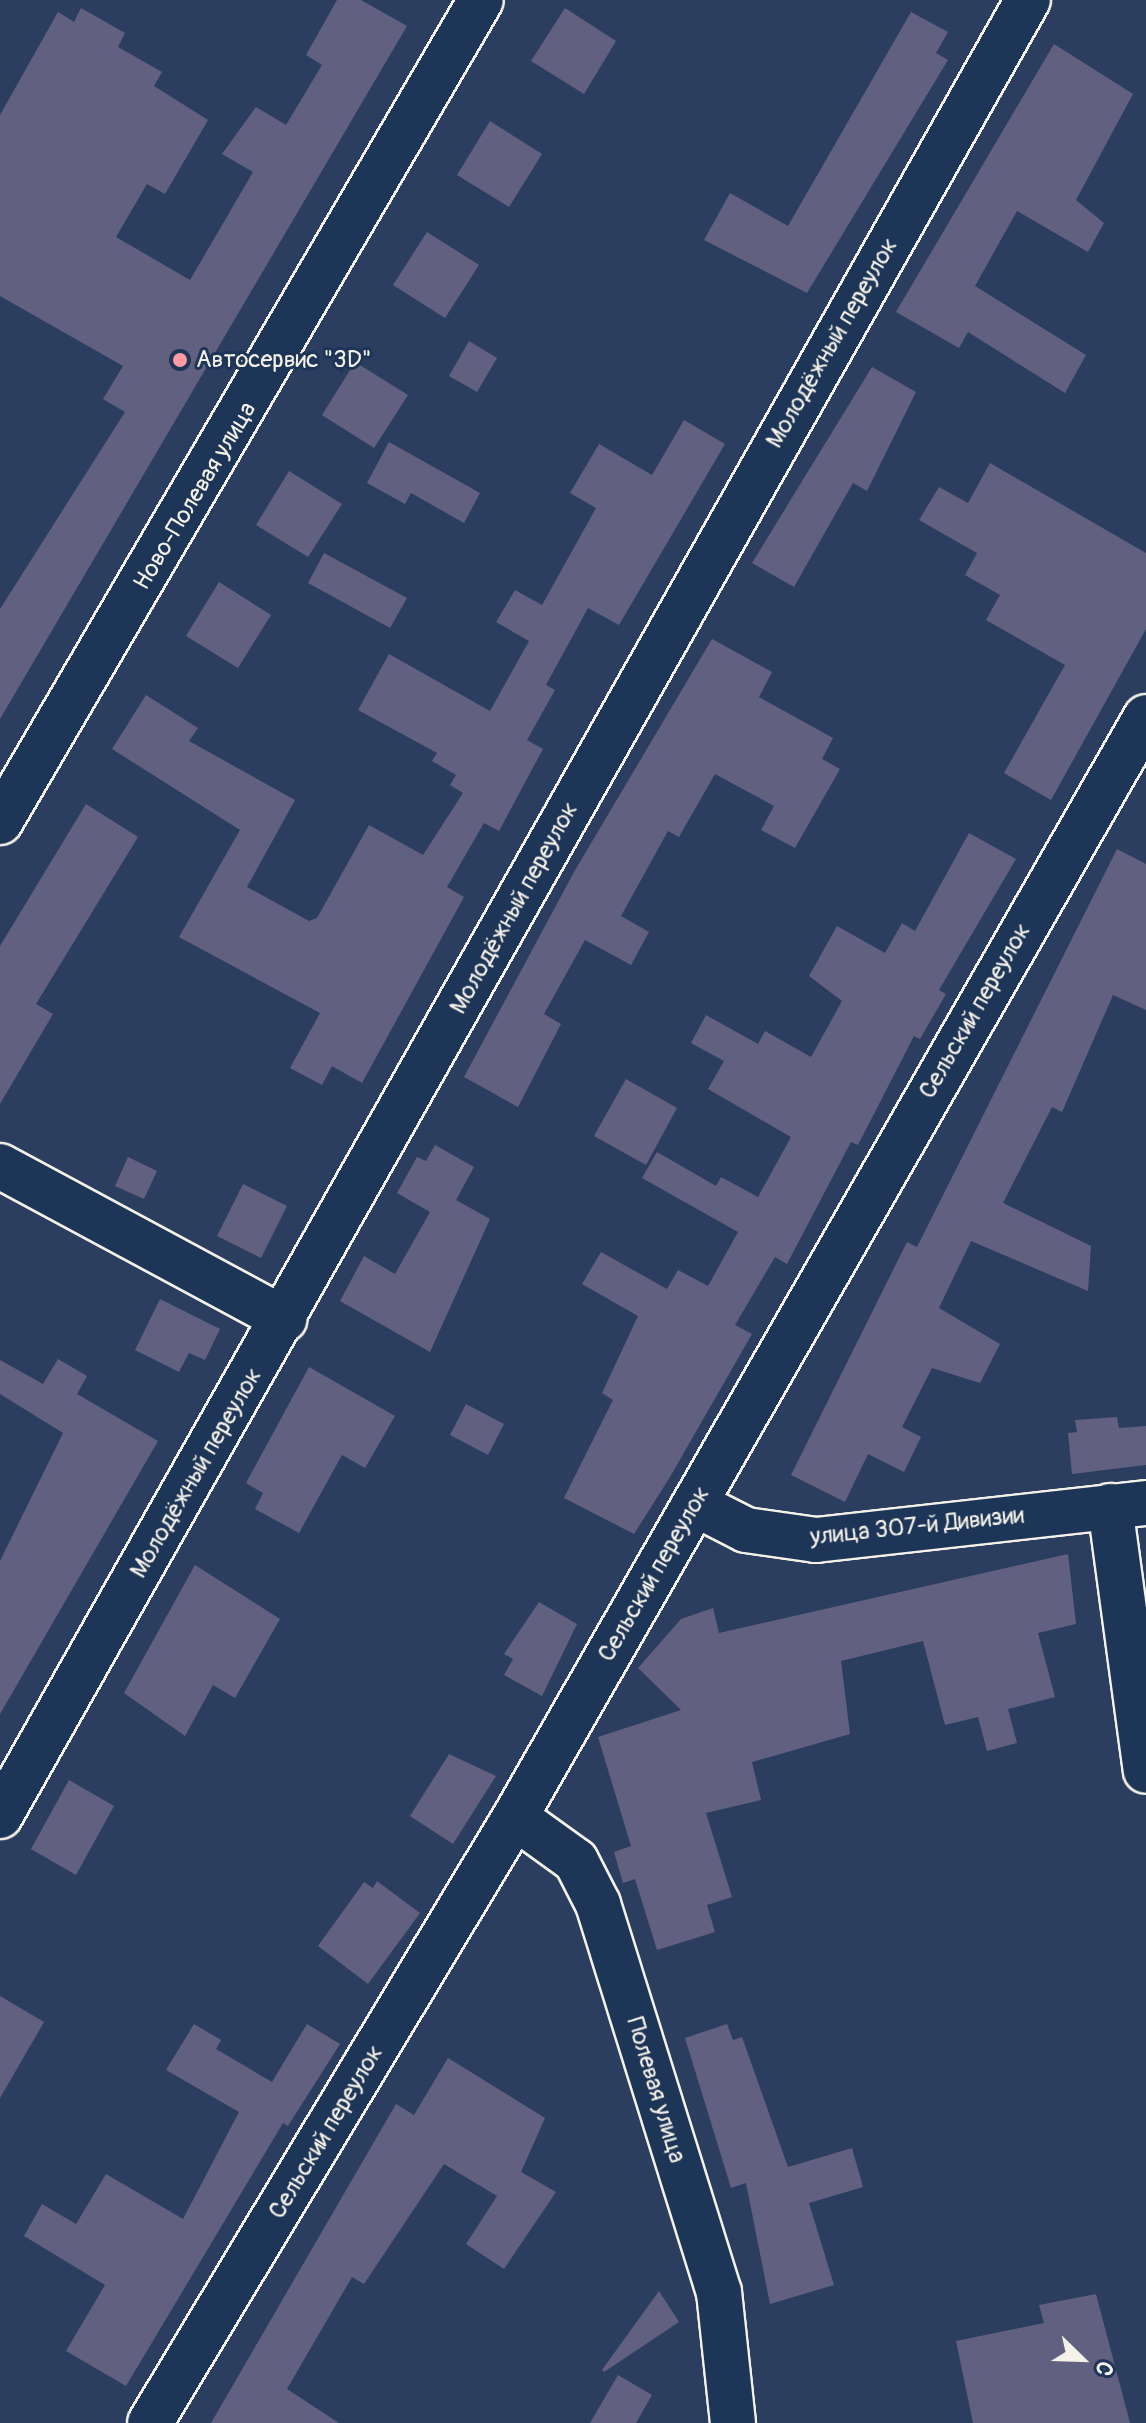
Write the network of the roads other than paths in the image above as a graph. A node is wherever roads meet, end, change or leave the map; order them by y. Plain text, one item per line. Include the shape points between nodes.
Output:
1 (481, 0) edge
2 (1028, 0) edge
3 (1146, 717) edge
4 (0, 822) edge
5 (0, 1166) edge
6 (284, 1319) junction
7 (695, 1504) junction
8 (1128, 1505) edge
9 (1146, 1771) edge
10 (0, 1816) edge
11 (515, 1817) junction
12 (729, 2415) edge
13 (150, 2423) edge

1 - 4 street, Ново-Полевая улица
2 - 6 street, Молодёжный переулок
3 - 7 street, Сельский переулок
5 - 6 street
6 - 10 street, Молодёжный переулок
7 - 8 street, улица 307-й Дивизии via 746,1530 816,1540
7 - 11 street, Сельский переулок
8 - 9 street
11 - 12 street, Полевая улица via 576,1861 598,1904 719,2292
11 - 13 street, Сельский переулок

